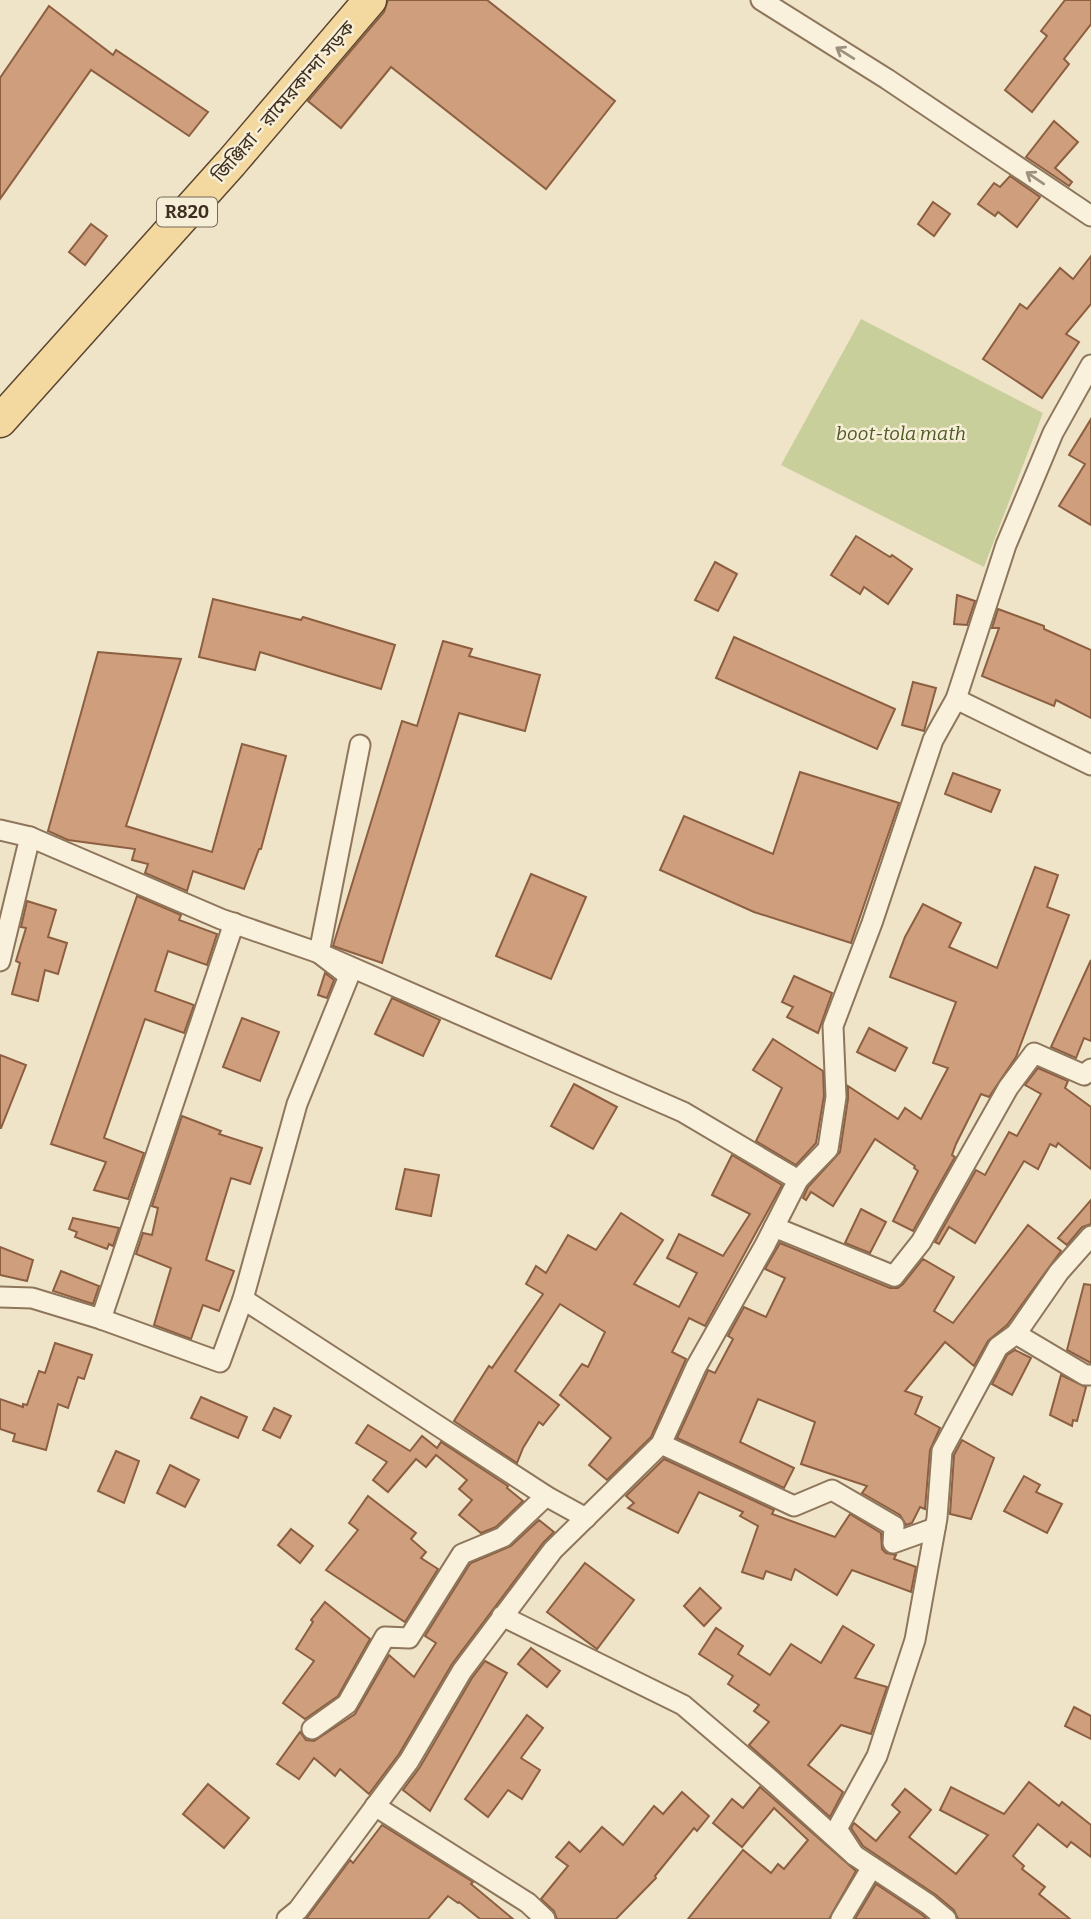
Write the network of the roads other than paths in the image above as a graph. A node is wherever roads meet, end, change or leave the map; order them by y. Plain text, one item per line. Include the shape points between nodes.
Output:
1 (370, 0) edge
2 (761, 0) edge
3 (1091, 216) edge
4 (1091, 365) edge
5 (0, 421) edge
6 (956, 699) junction
7 (360, 744) dead end
8 (1091, 765) edge
9 (0, 830) edge
10 (30, 837) junction
11 (234, 923) junction
12 (319, 953) junction
13 (0, 961) edge
14 (1091, 1069) edge
15 (798, 1180) junction
16 (774, 1227) junction
17 (1091, 1236) edge
18 (0, 1297) edge
19 (243, 1299) junction
20 (101, 1319) junction
21 (1016, 1334) junction
22 (1091, 1375) edge
23 (661, 1444) junction
24 (546, 1496) junction
25 (586, 1518) junction
26 (936, 1528) junction
27 (502, 1616) junction
28 (312, 1729) dead end
29 (375, 1806) junction
30 (854, 1855) junction
31 (872, 1867) junction
32 (287, 1919) edge
33 (545, 1919) edge
34 (841, 1919) edge
35 (946, 1919) edge

1 - 5 main road, জিঞ্জিরা - রামেরকান্দা সড়ক / R820
3 -> 2 street
4 - 6 street via 1053,433 1006,545
6 - 8 street
6 - 15 street via 933,740 833,1026 836,1097 828,1149
7 - 12 street
9 - 10 street
10 - 11 street
10 - 13 street
11 - 12 street
11 - 20 street
12 - 15 street via 683,1112
12 - 19 street via 349,976 297,1104
14 - 16 street via 1084,1075 1034,1053 1008,1088 921,1242 894,1276
15 - 16 street
16 - 23 street via 696,1367
17 - 21 street via 1059,1272
18 - 20 street via 32,1298
19 - 20 street via 220,1362
19 - 24 street
21 - 22 street
21 - 26 street via 998,1347 942,1451
23 - 25 street
23 - 26 street via 794,1506 832,1490 894,1526 893,1543
24 - 25 street
24 - 28 street via 503,1537 462,1554 409,1639 385,1637 347,1704
25 - 27 street via 552,1550
26 - 30 street via 915,1640 877,1756 837,1829
27 - 29 street
27 - 30 street via 683,1705
29 - 32 street
29 - 33 street via 528,1903
30 - 31 street
31 - 34 street
31 - 35 street

